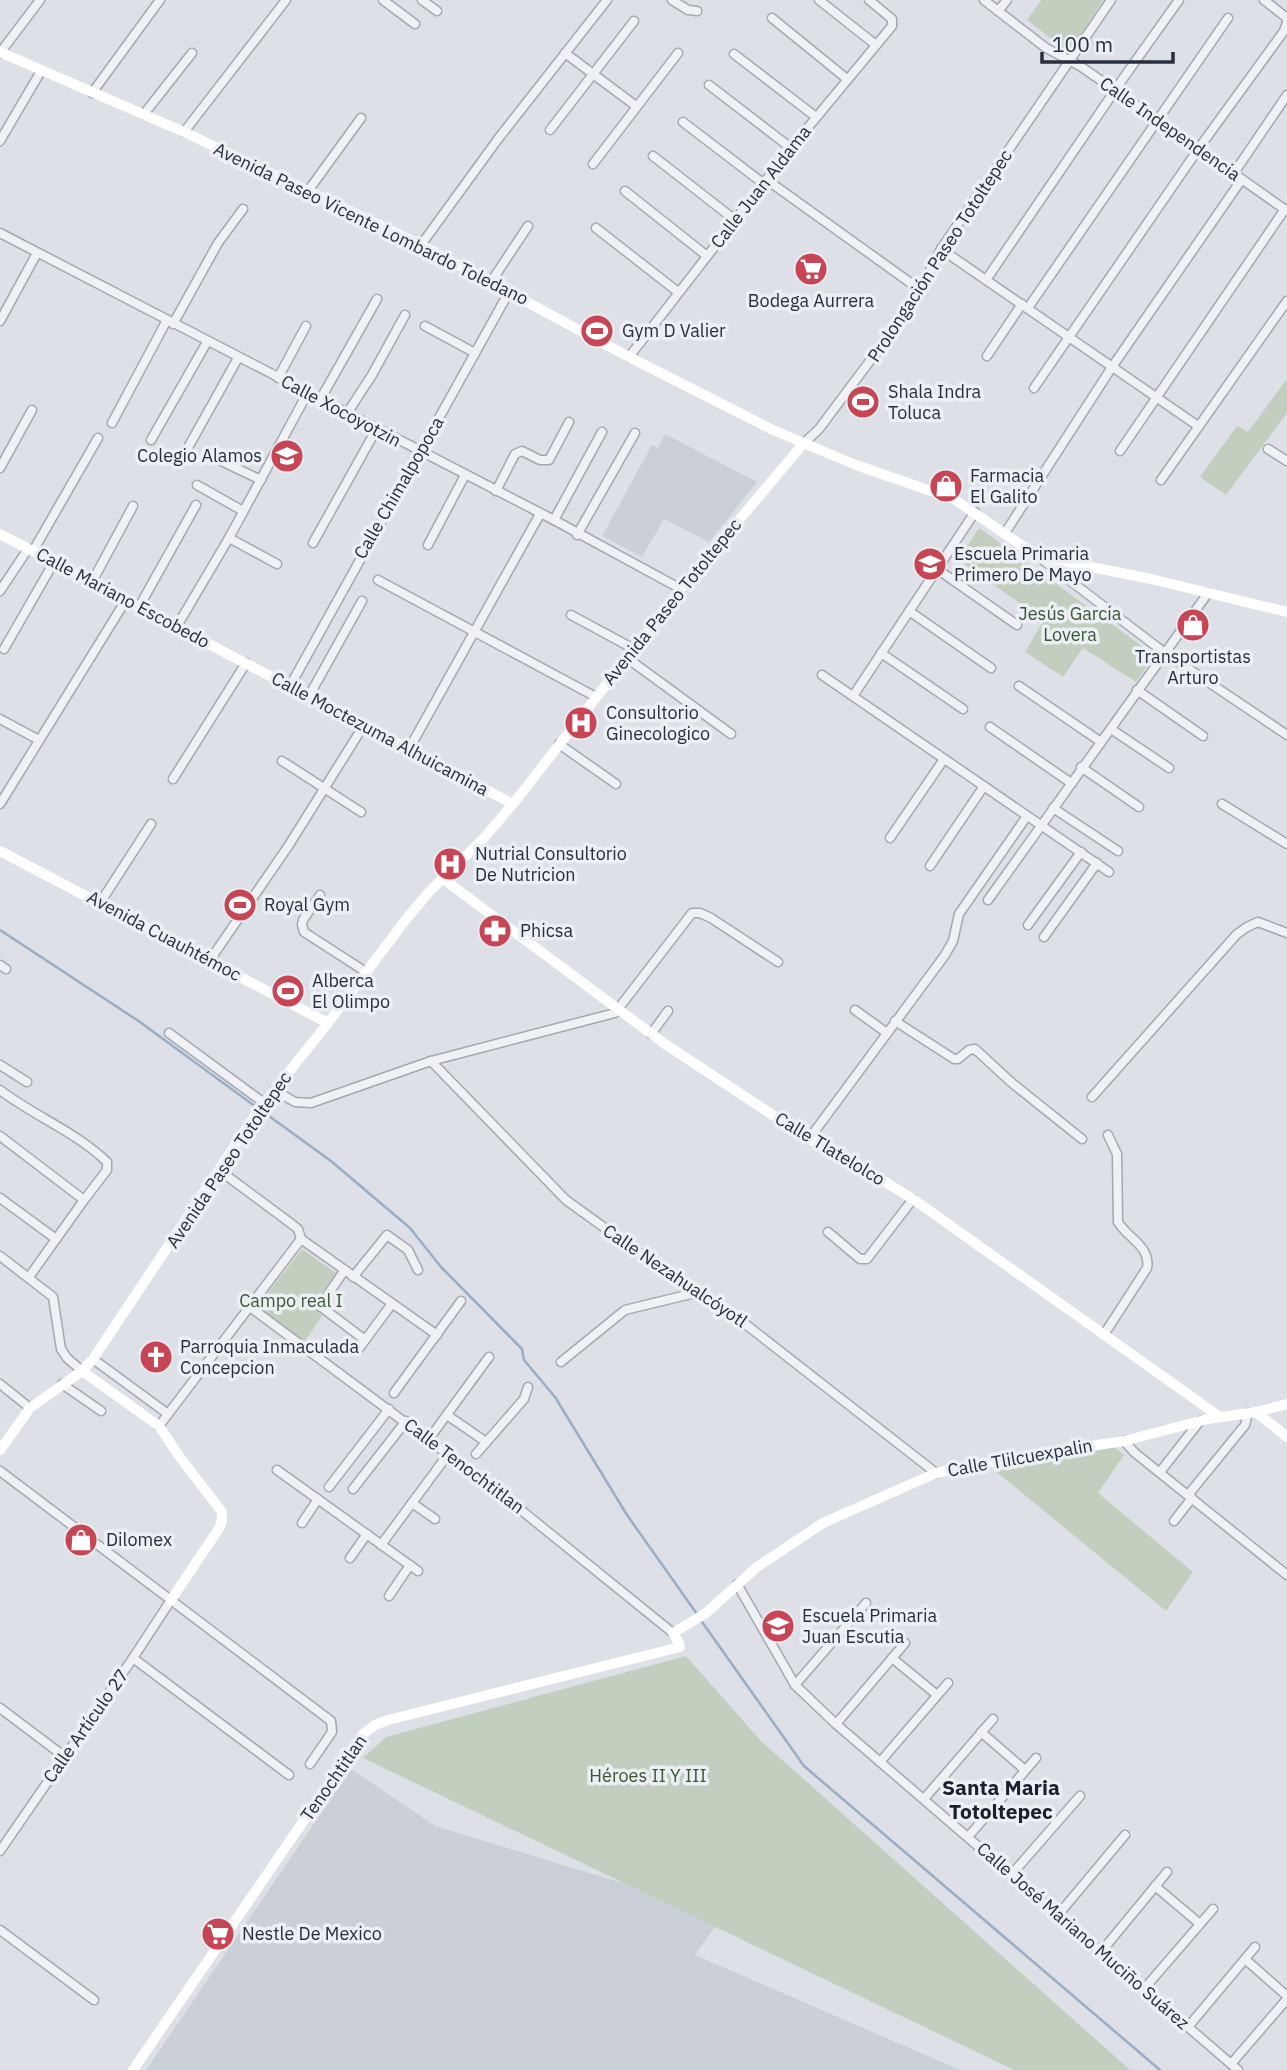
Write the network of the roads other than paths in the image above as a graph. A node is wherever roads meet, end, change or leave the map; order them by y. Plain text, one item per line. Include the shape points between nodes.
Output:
1 (40, 0) edge
2 (160, 0) edge
3 (286, 0) edge
4 (383, 0) edge
5 (422, 0) edge
6 (607, 0) edge
7 (672, 0) edge
8 (819, 0) edge
9 (870, 0) edge
10 (984, 0) edge
11 (1007, 0) edge
12 (1111, 0) edge
13 (1179, 0) edge
14 (1264, 0) edge
15 (697, 10) dead end
16 (998, 11) junction
17 (437, 12) dead end
18 (772, 18) dead end
19 (1228, 18) dead end
20 (1287, 20) edge
21 (634, 21) dead end
22 (415, 24) dead end
23 (876, 45) junction
24 (0, 53) edge
25 (192, 53) dead end
26 (565, 53) junction
27 (678, 53) dead end
28 (734, 54) dead end
29 (1069, 62) junction
30 (41, 71) junction
31 (593, 74) junction
32 (847, 79) junction
33 (709, 85) dead end
34 (1115, 90) junction
35 (92, 93) junction
36 (1287, 95) edge
37 (636, 106) junction
38 (144, 114) junction
39 (816, 117) junction
40 (361, 118) dead end
41 (1158, 119) junction
42 (683, 122) dead end
43 (550, 130) dead end
44 (184, 132) junction
45 (0, 141) edge
46 (791, 148) junction
47 (1199, 148) junction
48 (653, 156) dead end
49 (593, 164) dead end
50 (1238, 176) junction
51 (766, 182) junction
52 (308, 191) junction
53 (625, 191) dead end
54 (243, 209) dead end
55 (1286, 210) edge
56 (735, 220) junction
57 (528, 226) dead end
58 (596, 228) dead end
59 (1, 235) edge
60 (421, 245) junction
61 (941, 249) junction
62 (37, 253) junction
63 (707, 256) junction
64 (986, 280) junction
65 (492, 282) junction
66 (919, 289) junction
67 (509, 292) junction
68 (678, 292) junction
69 (377, 299) dead end
70 (1287, 301) edge
71 (1025, 306) junction
72 (405, 315) dead end
73 (0, 321) edge
74 (170, 322) junction
75 (306, 326) dead end
76 (425, 326) dead end
77 (1069, 337) junction
78 (207, 342) junction
79 (475, 353) junction
80 (987, 356) dead end
81 (629, 357) junction
82 (238, 358) junction
83 (1112, 367) junction
84 (278, 377) junction
85 (1034, 388) dead end
86 (307, 394) junction
87 (1157, 398) junction
88 (320, 400) junction
89 (32, 410) dead end
90 (346, 415) junction
91 (569, 422) dead end
92 (112, 423) dead end
93 (1198, 426) junction
94 (376, 429) junction
95 (602, 432) dead end
96 (635, 433) dead end
97 (98, 438) dead end
98 (151, 440) dead end
99 (803, 444) junction
100 (1268, 449) dead end
101 (1120, 451) dead end
102 (421, 452) junction
103 (186, 453) dead end
104 (217, 459) dead end
105 (1287, 461) edge
106 (0, 468) edge
107 (465, 475) junction
108 (1161, 480) dead end
109 (261, 481) junction
110 (197, 485) dead end
111 (496, 491) junction
112 (196, 505) dead end
113 (133, 506) dead end
114 (243, 511) junction
115 (975, 512) junction
116 (540, 514) junction
117 (554, 520) junction
118 (1005, 533) junction
119 (0, 534) edge
120 (577, 535) junction
121 (229, 538) junction
122 (313, 543) dead end
123 (428, 545) dead end
124 (31, 550) junction
125 (1037, 556) junction
126 (54, 562) junction
127 (277, 564) dead end
128 (937, 569) junction
129 (378, 580) dead end
130 (92, 582) junction
131 (681, 589) junction
132 (0, 591) edge
133 (1208, 593) junction
134 (126, 600) junction
135 (362, 601) dead end
136 (139, 607) junction
137 (909, 611) junction
138 (1287, 612) edge
139 (571, 615) dead end
140 (1017, 625) dead end
141 (177, 626) junction
142 (474, 631) junction
143 (4, 649) dead end
144 (630, 653) junction
145 (881, 653) junction
146 (1165, 653) junction
147 (246, 663) junction
148 (991, 668) dead end
149 (822, 675) dead end
150 (289, 686) junction
151 (1018, 686) dead end
152 (1137, 690) junction
153 (309, 696) junction
154 (853, 696) junction
155 (596, 697) junction
156 (963, 709) dead end
157 (0, 719) edge
158 (364, 725) junction
159 (990, 727) dead end
160 (1111, 729) junction
161 (731, 734) dead end
162 (1287, 735) edge
163 (1203, 736) dead end
164 (39, 740) junction
165 (1101, 742) junction
166 (559, 744) junction
167 (409, 749) junction
168 (944, 759) junction
169 (282, 761) dead end
170 (1081, 767) junction
171 (1169, 768) dead end
172 (173, 779) dead end
173 (1070, 783) junction
174 (0, 784) edge
175 (615, 784) dead end
176 (984, 786) junction
177 (9, 789) junction
178 (325, 789) junction
179 (0, 804) edge
180 (513, 804) junction
181 (1222, 804) dead end
182 (1139, 807) dead end
183 (1053, 808) junction
184 (360, 812) dead end
185 (1027, 816) junction
186 (151, 824) dead end
187 (1041, 825) junction
188 (890, 838) dead end
189 (1287, 844) edge
190 (0, 851) edge
191 (1118, 851) dead end
192 (1081, 852) junction
193 (1097, 863) junction
194 (930, 866) dead end
195 (1109, 872) dead end
196 (442, 878) junction
197 (320, 895) dead end
198 (988, 900) dead end
199 (100, 903) junction
200 (1028, 925) dead end
201 (1287, 933) edge
202 (1044, 937) dead end
203 (210, 960) junction
204 (778, 962) dead end
205 (366, 972) junction
206 (855, 1010) dead end
207 (618, 1011) junction
208 (668, 1011) dead end
209 (895, 1021) junction
210 (328, 1023) junction
211 (169, 1033) dead end
212 (887, 1033) junction
213 (651, 1034) junction
214 (431, 1061) junction
215 (0, 1065) edge
216 (27, 1082) dead end
217 (0, 1090) edge
218 (274, 1090) junction
219 (1092, 1097) dead end
220 (261, 1107) junction
221 (1108, 1135) dead end
222 (0, 1136) edge
223 (809, 1139) junction
224 (1082, 1139) dead end
225 (219, 1170) junction
226 (0, 1198) edge
227 (82, 1199) junction
228 (913, 1199) junction
229 (828, 1232) dead end
230 (56, 1239) junction
231 (301, 1239) junction
232 (0, 1256) edge
233 (418, 1270) dead end
234 (344, 1271) junction
235 (29, 1276) junction
236 (353, 1277) junction
237 (695, 1293) junction
238 (461, 1301) dead end
239 (391, 1305) junction
240 (250, 1307) junction
241 (1105, 1333) junction
242 (436, 1335) junction
243 (365, 1340) junction
244 (357, 1351) dead end
245 (489, 1357) dead end
246 (93, 1359) junction
247 (561, 1362) dead end
248 (82, 1371) junction
249 (0, 1384) edge
250 (62, 1384) junction
251 (528, 1387) dead end
252 (394, 1393) dead end
253 (1287, 1404) edge
254 (30, 1408) junction
255 (389, 1409) junction
256 (101, 1411) dead end
257 (1252, 1413) junction
258 (168, 1414) junction
259 (447, 1415) junction
260 (1220, 1417) junction
261 (1200, 1421) junction
262 (406, 1422) junction
263 (159, 1426) junction
264 (1287, 1437) edge
265 (429, 1439) junction
266 (1124, 1441) junction
267 (486, 1442) junction
268 (0, 1450) edge
269 (449, 1453) junction
270 (476, 1454) dead end
271 (277, 1470) dead end
272 (0, 1471) edge
273 (1160, 1472) junction
274 (936, 1473) junction
275 (329, 1487) dead end
276 (354, 1489) dead end
277 (1190, 1497) junction
278 (318, 1499) junction
279 (412, 1503) junction
280 (435, 1520) dead end
281 (1174, 1521) dead end
282 (302, 1523) dead end
283 (367, 1534) junction
284 (381, 1545) junction
285 (350, 1558) dead end
286 (410, 1565) junction
287 (418, 1571) dead end
288 (1287, 1575) edge
289 (737, 1584) junction
290 (389, 1596) dead end
291 (171, 1600) junction
292 (866, 1603) dead end
293 (706, 1613) joint
294 (677, 1640) junction
295 (905, 1643) dead end
296 (133, 1658) junction
297 (892, 1658) junction
298 (947, 1684) dead end
299 (795, 1685) junction
300 (937, 1695) junction
301 (0, 1708) edge
302 (993, 1719) dead end
303 (836, 1724) junction
304 (981, 1732) junction
305 (65, 1757) junction
306 (1036, 1758) dead end
307 (880, 1762) junction
308 (310, 1764) dead end
309 (1025, 1770) junction
310 (289, 1775) dead end
311 (1080, 1796) dead end
312 (923, 1799) junction
313 (1125, 1835) dead end
314 (968, 1837) junction
315 (0, 1851) edge
316 (1167, 1872) dead end
317 (1012, 1874) junction
318 (1155, 1886) junction
319 (1213, 1909) dead end
320 (1058, 1914) junction
321 (1200, 1924) junction
322 (0, 1930) edge
323 (1255, 1947) dead end
324 (1101, 1952) junction
325 (1245, 1959) junction
326 (1144, 1989) junction
327 (1287, 1997) edge
328 (94, 2000) dead end
329 (1188, 2027) junction
330 (1231, 2064) junction
331 (133, 2070) edge
332 (1238, 2070) edge

1 - 24 street
2 - 35 street
3 - 44 street
4 - 22 street
5 - 17 street
6 - 26 street
7 - 15 street
8 - 23 street
9 - 23 street, Calle Juan Aldama via 892,19 892,26
10 - 16 street, Calle Independencia
11 - 16 street
12 - 29 street, Prolongación Paseo Totoltepec
13 - 34 street
14 - 20 street
16 - 29 street, Calle Independencia
18 - 32 street
19 - 41 street
20 - 47 street via 1284,31
21 - 31 street
23 - 32 street, Calle Juan Aldama
24 - 30 main road, Avenida Paseo Vicente Lombardo Toledano
25 - 38 street
26 - 31 street
26 - 60 street
27 - 37 street
28 - 39 street
29 - 34 street, Calle Independencia
29 - 61 street, Prolongación Paseo Totoltepec
30 - 35 main road, Avenida Paseo Vicente Lombardo Toledano
30 - 45 street
31 - 37 street
31 - 43 street
32 - 39 street, Calle Juan Aldama
33 - 46 street
34 - 41 street, Calle Independencia
34 - 64 street
35 - 38 main road, Avenida Paseo Vicente Lombardo Toledano
36 - 50 street
37 - 49 street
38 - 44 main road, Avenida Paseo Vicente Lombardo Toledano
39 - 46 street, Calle Juan Aldama
40 - 52 street
41 - 47 street, Calle Independencia
41 - 71 street
42 - 51 street
44 - 52 main road, Avenida Paseo Vicente Lombardo Toledano
46 - 51 street, Calle Juan Aldama
47 - 50 street, Calle Independencia
47 - 77 street
48 - 56 street
50 - 55 street, Calle Independencia
50 - 83 street
51 - 56 street, Calle Juan Aldama
51 - 66 street
52 - 60 main road, Avenida Paseo Vicente Lombardo Toledano
53 - 63 street
54 - 74 street
55 - 87 street
56 - 63 street, Calle Juan Aldama
57 - 65 street
58 - 68 street
59 - 62 street, Calle Xocoyotzin
60 - 65 main road, Avenida Paseo Vicente Lombardo Toledano
61 - 64 street
61 - 66 street, Prolongación Paseo Totoltepec
62 - 73 street
62 - 74 street, Calle Xocoyotzin
63 - 68 street, Calle Juan Aldama
64 - 71 street
65 - 67 main road, Avenida Paseo Vicente Lombardo Toledano
66 - 99 street, Prolongación Paseo Totoltepec via 853,385
67 - 79 street, Calle Chimalpopoca
67 - 81 main road, Avenida Paseo Vicente Lombardo Toledano
68 - 81 street, Calle Juan Aldama
69 - 88 street
70 - 93 street
71 - 77 street
71 - 80 street
72 - 90 street
74 - 78 street, Calle Xocoyotzin
74 - 92 street
75 - 84 street
76 - 79 street
77 - 83 street
77 - 85 street
78 - 82 street, Calle Xocoyotzin
78 - 98 street
79 - 102 street, Calle Chimalpopoca
81 - 99 main road, Avenida Paseo Vicente Lombardo Toledano
82 - 84 street, Calle Xocoyotzin
82 - 103 street
83 - 87 street
83 - 118 street
84 - 86 street, Calle Xocoyotzin
86 - 88 street, Calle Xocoyotzin
86 - 109 street
87 - 93 street
87 - 101 street
88 - 90 street, Calle Xocoyotzin
89 - 106 street
90 - 94 street, Calle Xocoyotzin
91 - 111 street via 549,460 522,451 515,454
93 - 108 street
94 - 102 street, Calle Xocoyotzin
94 - 122 street
95 - 117 street
96 - 120 street
97 - 124 street
99 - 115 main road, Avenida Paseo Vicente Lombardo Toledano via 937,492
99 - 131 main road, Avenida Paseo Totoltepec
100 - 105 street
102 - 107 street, Calle Xocoyotzin
102 - 150 street, Calle Chimalpopoca
104 - 109 street
107 - 111 street, Calle Xocoyotzin
107 - 123 street
109 - 114 street
110 - 114 street
111 - 116 street, Calle Xocoyotzin
112 - 136 street
113 - 130 street
114 - 121 street
115 - 118 main road, Avenida Paseo Vicente Lombardo Toledano
115 - 128 street
116 - 117 street, Calle Xocoyotzin
116 - 142 street
117 - 120 street, Calle Xocoyotzin
118 - 125 main road, Avenida Paseo Vicente Lombardo Toledano
119 - 124 main road, Calle Mariano Escobedo
120 - 131 street, Calle Xocoyotzin
121 - 127 street
121 - 141 street
124 - 126 main road, Calle Mariano Escobedo
124 - 132 street
125 - 133 main road
125 - 146 street
126 - 130 main road, Calle Mariano Escobedo
126 - 143 street
128 - 137 street
128 - 140 street
129 - 142 street
130 - 134 main road, Calle Mariano Escobedo
131 - 144 main road, Avenida Paseo Totoltepec
133 - 138 main road
133 - 146 street
134 - 136 main road, Calle Mariano Escobedo
134 - 164 street
135 - 153 street
136 - 141 main road, Calle Mariano Escobedo
137 - 145 street
137 - 148 street
139 - 144 street
141 - 147 main road, Calle Mariano Escobedo
142 - 155 street
142 - 167 street
144 - 155 main road, Avenida Paseo Totoltepec
144 - 161 street
145 - 154 street
145 - 156 street
146 - 152 street
146 - 162 street
147 - 150 main road, Calle Moctezuma Alhuicamina
147 - 172 street
149 - 154 street
150 - 153 main road, Calle Moctezuma Alhuicamina
151 - 165 street
152 - 160 street
152 - 163 street
153 - 158 main road, Calle Moctezuma Alhuicamina
154 - 168 street
155 - 166 main road, Avenida Paseo Totoltepec
157 - 164 street
158 - 167 main road, Calle Moctezuma Alhuicamina
158 - 178 street
159 - 173 street
160 - 165 street
160 - 171 street
164 - 177 street
165 - 170 street
166 - 175 street
166 - 180 main road, Avenida Paseo Totoltepec
167 - 180 main road, Calle Moctezuma Alhuicamina
168 - 176 street
168 - 188 street
169 - 178 street
170 - 173 street
170 - 182 street
173 - 183 street
174 - 177 street
176 - 185 street
176 - 194 street
177 - 179 street
178 - 184 street
178 - 203 street
180 - 196 main road, Avenida Paseo Totoltepec
181 - 189 street
183 - 187 street
183 - 191 street
185 - 187 street
185 - 209 street via 959,914 945,955
186 - 199 street
187 - 192 street
187 - 198 street
190 - 199 main road, Avenida Cuauhtémoc
192 - 193 street
192 - 200 street
193 - 195 street
193 - 202 street
196 - 205 main road, Avenida Paseo Totoltepec
196 - 207 main road, Calle Tlatelolco
197 - 205 street via 303,920 304,932
199 - 203 main road, Avenida Cuauhtémoc
201 - 219 street via 1258,922 1237,934
203 - 210 main road, Avenida Cuauhtémoc
204 - 207 street via 704,914 692,913
205 - 210 main road, Avenida Paseo Totoltepec
206 - 212 street
207 - 213 main road, Calle Tlatelolco
207 - 214 street
208 - 213 street
209 - 212 street
209 - 224 street via 954,1059 975,1049
210 - 218 main road, Avenida Paseo Totoltepec
211 - 220 street
212 - 223 street
213 - 223 main road, Calle Tlatelolco
214 - 218 street via 311,1103 295,1102
214 - 237 street, Calle Nezahualcóyotl via 566,1200
215 - 216 street
217 - 227 street via 107,1162 107,1170
218 - 220 main road, Avenida Paseo Totoltepec
220 - 225 main road, Avenida Paseo Totoltepec
221 - 241 street via 1117,1154 1118,1222 1143,1248 1148,1261
222 - 227 street
223 - 228 main road, Calle Tlatelolco
225 - 231 street via 298,1229
225 - 246 main road, Avenida Paseo Totoltepec
226 - 230 street
227 - 230 street
228 - 229 street via 867,1259 860,1259
228 - 241 main road, Calle Tlatelolco
230 - 235 street
231 - 234 street
231 - 240 street
232 - 235 street
233 - 236 street via 408,1250 387,1235
234 - 236 street
234 - 243 street via 320,1306
235 - 248 street via 53,1297 61,1349
236 - 239 street
237 - 247 street via 625,1310
237 - 274 street, Calle Nezahualcóyotl via 744,1323
238 - 242 street
239 - 242 street
239 - 243 street
240 - 255 street, Calle Tenochtitlan
240 - 258 street
241 - 260 main road, Calle Tlatelolco
242 - 252 street
243 - 244 street
245 - 259 street
246 - 248 main road, Avenida Paseo Totoltepec
246 - 258 street
248 - 250 main road, Avenida Paseo Totoltepec
248 - 263 main road
249 - 254 street
250 - 254 main road, Avenida Paseo Totoltepec
250 - 256 street
251 - 267 street via 524,1399
253 - 257 main road, Calle Tlilcuexpalin
254 - 268 main road, Avenida Paseo Totoltepec
255 - 262 street, Calle Tenochtitlan
255 - 275 street
257 - 260 main road, Calle Tlilcuexpalin
257 - 264 main road
257 - 277 street
258 - 263 street
259 - 265 street
259 - 267 street
260 - 261 main road, Calle Tlilcuexpalin
261 - 266 main road, Calle Tlilcuexpalin
261 - 273 street
262 - 265 street, Calle Tenochtitlan
262 - 276 street
263 - 291 main road, Calle Artículo 27 via 219,1506 222,1520
265 - 269 street, Calle Tenochtitlan
266 - 273 street
266 - 274 main road, Calle Tlilcuexpalin
267 - 270 street
269 - 279 street
269 - 294 street, Calle Tenochtitlan
271 - 278 street
272 - 291 street
273 - 277 street
274 - 289 main road, Calle Tlilcuexpalin via 823,1523
277 - 281 street
277 - 288 street
278 - 282 street
278 - 283 street
279 - 280 street
279 - 284 street
283 - 284 street
283 - 285 street
284 - 286 street
286 - 287 street
286 - 290 street
289 - 293 main road, Calle Tlilcuexpalin
289 - 299 street, Calle José Mariano Muciño Suárez
291 - 296 street, Calle Artículo 27
291 - 308 street via 331,1721 332,1732
292 - 299 street
293 - 294 main road, Tenochtitlan
294 - 331 main road, Tenochtitlan via 388,1720 363,1734
295 - 297 street
296 - 305 street, Calle Artículo 27
296 - 310 street
297 - 300 street
297 - 303 street
298 - 300 street
299 - 303 street, Calle José Mariano Muciño Suárez
300 - 307 street
301 - 305 street
302 - 304 street
303 - 307 street, Calle José Mariano Muciño Suárez
304 - 309 street
304 - 312 street
305 - 315 street, Calle Artículo 27
306 - 309 street
307 - 312 street, Calle José Mariano Muciño Suárez
309 - 314 street
311 - 317 street
312 - 314 street, Calle José Mariano Muciño Suárez
313 - 320 street
314 - 317 street, Calle José Mariano Muciño Suárez
316 - 318 street
317 - 320 street, Calle José Mariano Muciño Suárez
318 - 321 street
318 - 324 street
319 - 321 street
320 - 324 street, Calle José Mariano Muciño Suárez
321 - 326 street
322 - 328 street
323 - 325 street
324 - 326 street, Calle José Mariano Muciño Suárez
325 - 327 street
325 - 329 street
326 - 329 street, Calle José Mariano Muciño Suárez
327 - 330 street
329 - 330 street, Calle José Mariano Muciño Suárez
330 - 332 street, Calle José Mariano Muciño Suárez

